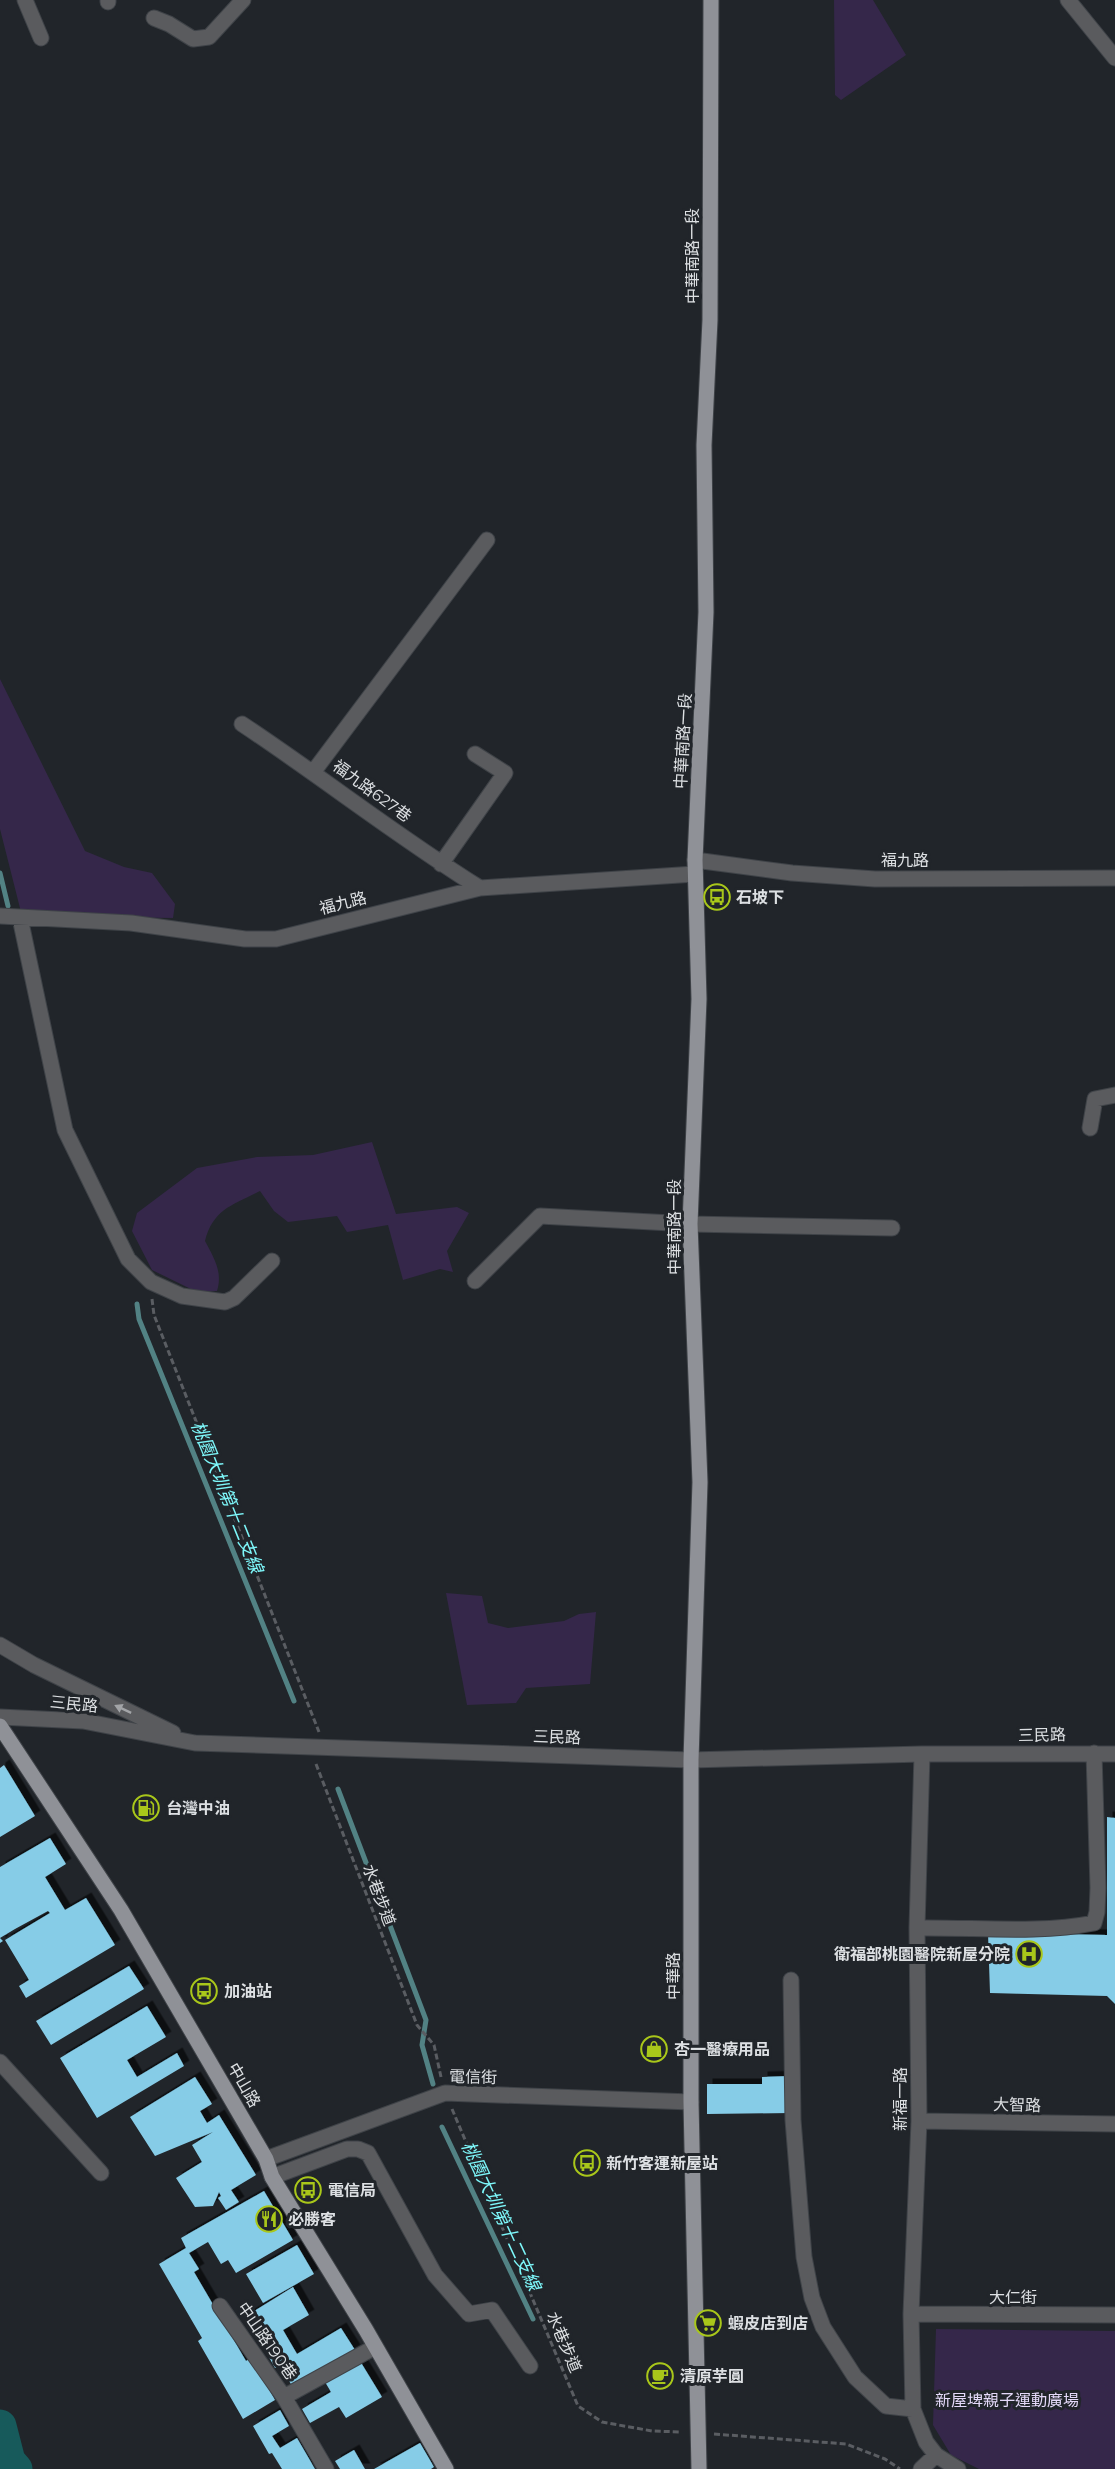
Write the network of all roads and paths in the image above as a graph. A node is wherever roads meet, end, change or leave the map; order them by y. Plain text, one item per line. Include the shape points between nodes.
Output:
1 (25, 0) edge
2 (243, 0) edge
3 (711, 0) edge
4 (1068, 0) edge
5 (154, 18) dead end
6 (41, 38) dead end
7 (1115, 58) edge
8 (487, 540) dead end
9 (242, 724) dead end
10 (475, 754) dead end
11 (314, 771) junction
12 (441, 864) junction
13 (695, 867) junction
14 (1115, 878) edge
15 (480, 888) junction
16 (0, 916) edge
17 (20, 918) junction
18 (1115, 1095) edge
19 (1090, 1128) dead end
20 (690, 1224) junction
21 (892, 1228) dead end
22 (272, 1261) dead end
23 (475, 1281) dead end
24 (151, 1282) junction
25 (700, 1482) joint
26 (0, 1645) edge
27 (0, 1717) edge
28 (0, 1726) edge
29 (195, 1743) junction
30 (309, 1746) junction
31 (324, 1746) junction
32 (1094, 1753) junction
33 (922, 1754) junction
34 (1115, 1754) edge
35 (691, 1760) junction
36 (917, 1928) junction
37 (791, 1980) dead end
38 (0, 2062) edge
39 (445, 2093) junction
40 (691, 2102) junction
41 (919, 2121) junction
42 (1115, 2124) edge
43 (266, 2159) junction
44 (101, 2173) dead end
45 (272, 2176) junction
46 (220, 2306) dead end
47 (911, 2314) junction
48 (1115, 2315) edge
49 (375, 2347) junction
50 (530, 2366) dead end
51 (284, 2397) junction
52 (913, 2409) junction
53 (698, 2433) junction
54 (936, 2455) junction
55 (326, 2469) edge
56 (446, 2469) edge
57 (699, 2469) edge
58 (900, 2469) edge
59 (921, 2469) edge
60 (958, 2469) edge

1 - 6 street
2 - 5 street via 209,37 193,39
3 - 13 main road, 中華南路一段 via 710,320 704,445 706,612
4 - 7 street
8 - 11 street
9 - 11 street, 福九路627巷
10 - 12 street via 505,773
11 - 12 street, 福九路627巷
12 - 15 street, 福九路627巷
13 - 14 street, 福九路 via 875,879
13 - 15 street, 福九路
13 - 20 main road, 中華南路一段 via 699,999
15 - 17 street, 福九路 via 276,939 245,939 131,923
16 - 17 street, 福九路
17 - 24 street via 65,1130 128,1259
18 - 19 street via 1095,1099
20 - 21 street
20 - 23 street via 540,1216
20 - 25 main road, 中華南路一段
22 - 24 street via 225,1302 182,1296
24 - 31 path via 154,1315
25 - 35 main road, 中華路
29 -> 26 street
27 - 29 street, 三民路 via 83,1721
28 - 43 main road, 中山路 via 121,1910
29 - 30 street, 三民路
30 - 31 street, 三民路
30 - 39 path, 水巷步道 via 417,2025 434,2045
31 - 35 street, 三民路
32 - 33 street, 三民路
32 - 34 street, 三民路
32 - 36 street via 1098,1888 1094,1923
33 - 35 street, 三民路
33 - 36 street, 新福一路
35 - 40 main road, 中華路
36 - 41 street, 新福一路
37 - 52 street via 793,2120 804,2257 812,2298 823,2327 855,2377 886,2406
38 - 44 street
39 - 40 street, 電信街
39 - 43 street, 電信街
39 - 53 path, 水巷步道 via 578,2406 602,2422 652,2431
40 - 53 main road, 中華路
41 - 42 street, 大智路
41 - 47 street, 新福一路
43 - 45 main road, 中山路
45 - 49 main road, 中山路
45 - 50 street via 346,2149 368,2153 435,2275 469,2314 492,2310
46 - 51 street, 中山路190巷
47 - 48 street, 大仁街
47 - 52 street, 新福一路
49 - 51 street, 中山路190巷
49 - 56 main road, 中山路
51 - 55 street, 中山路190巷
52 - 54 street, 新福一路 via 926,2442
53 - 57 main road, 中華路
53 - 58 path, 水巷步道 via 846,2444
54 - 59 street
54 - 60 street, 新福一路

